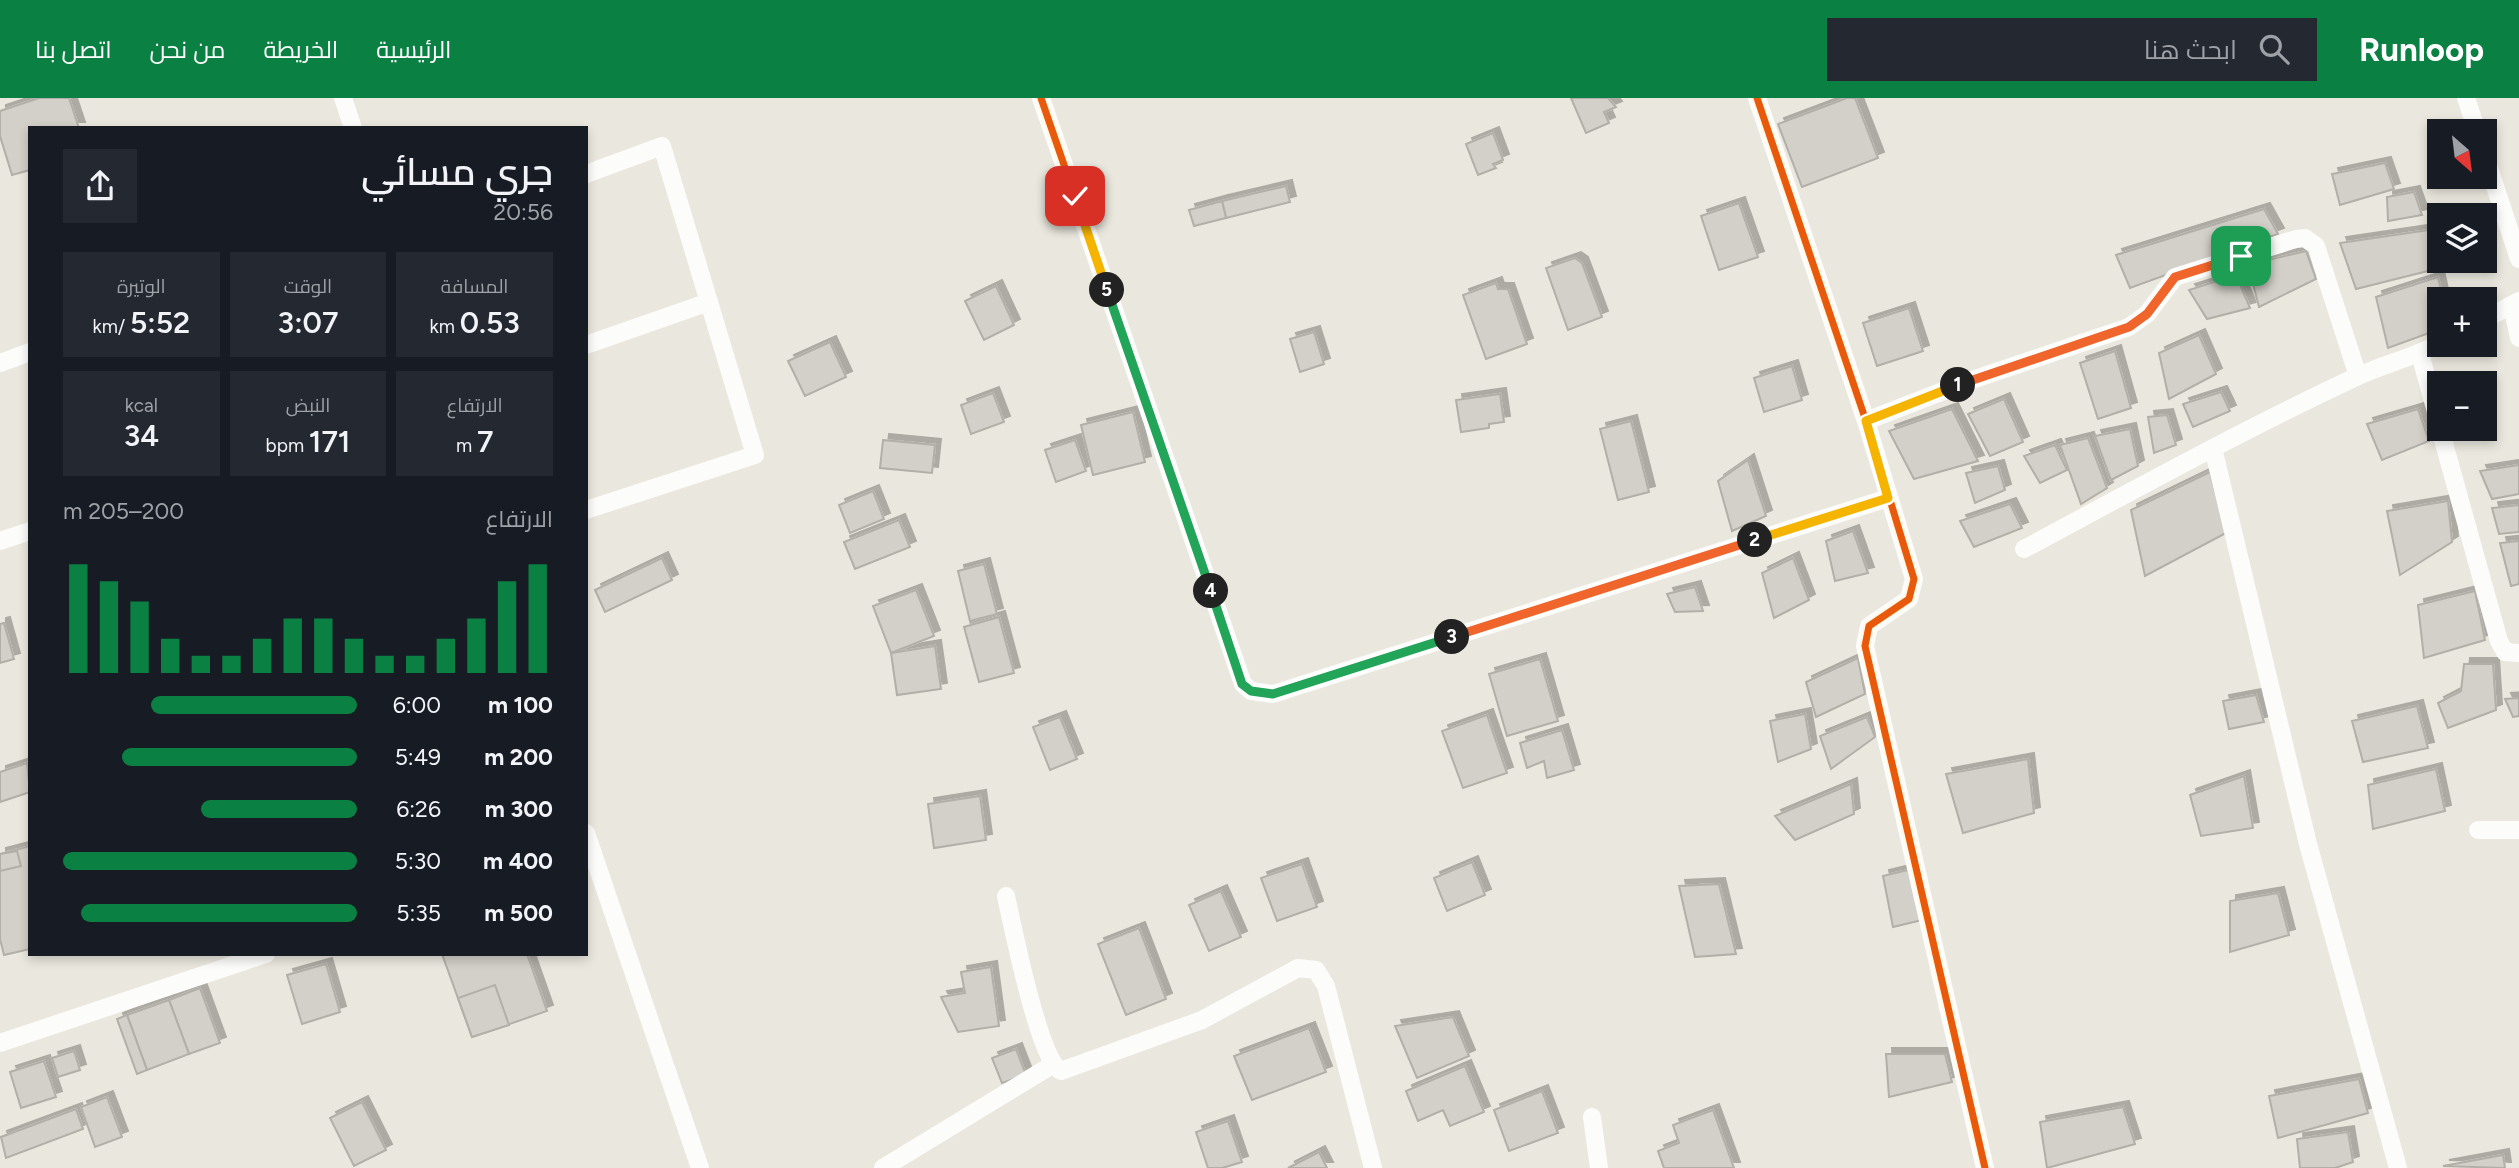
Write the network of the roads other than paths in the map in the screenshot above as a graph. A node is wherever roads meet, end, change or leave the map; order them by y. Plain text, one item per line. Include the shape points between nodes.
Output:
1 (343, 98) edge
2 (1041, 98) edge
3 (1757, 98) edge
4 (2466, 98) edge
5 (2473, 119) edge
6 (352, 126) edge
7 (588, 173) edge
8 (2496, 189) edge
9 (2519, 259) edge
10 (709, 302) junction
11 (2515, 303) edge
12 (2497, 313) edge
13 (2519, 338) edge
14 (588, 344) edge
15 (2427, 350) edge
16 (28, 353) edge
17 (2420, 354) junction
18 (0, 363) edge
19 (2358, 376) junction
20 (2427, 380) edge
21 (1866, 421) junction
22 (2444, 441) edge
23 (2213, 448) junction
24 (1888, 498) junction
25 (588, 509) edge
26 (28, 532) edge
27 (0, 541) edge
28 (2024, 550) dead end
29 (2519, 653) edge
30 (2478, 830) dead end
31 (2519, 830) edge
32 (588, 841) edge
33 (1006, 896) dead end
34 (259, 956) edge
35 (0, 1043) edge
36 (1052, 1065) junction
37 (1592, 1117) dead end
38 (699, 1168) edge
39 (883, 1168) edge
40 (1373, 1168) edge
41 (1599, 1168) edge
42 (1985, 1168) edge
43 (2398, 1168) edge

1 - 6 street
2 - 24 street via 1242,684 1251,691 1273,694
3 - 21 street
4 - 5 street
7 - 10 street via 662,146
8 - 9 street
10 - 14 street
10 - 25 street via 755,455
11 - 12 street
11 - 13 street
15 - 17 street
16 - 18 street
17 - 19 street
17 - 20 street
19 - 21 street via 2316,246 2295,239 2175,277 2147,314 2129,327
19 - 23 street
21 - 24 street
22 - 29 street via 2499,641 2505,652
23 - 28 street
23 - 43 street via 2308,844
24 - 42 street via 1914,589 1909,599 1869,626 1865,646
26 - 27 street
30 - 31 street
32 - 38 street
33 - 36 street via 1029,996
34 - 35 street
36 - 39 street
36 - 40 street via 1069,1070 1202,1020 1291,971 1309,968 1320,973 1326,986
37 - 41 street

